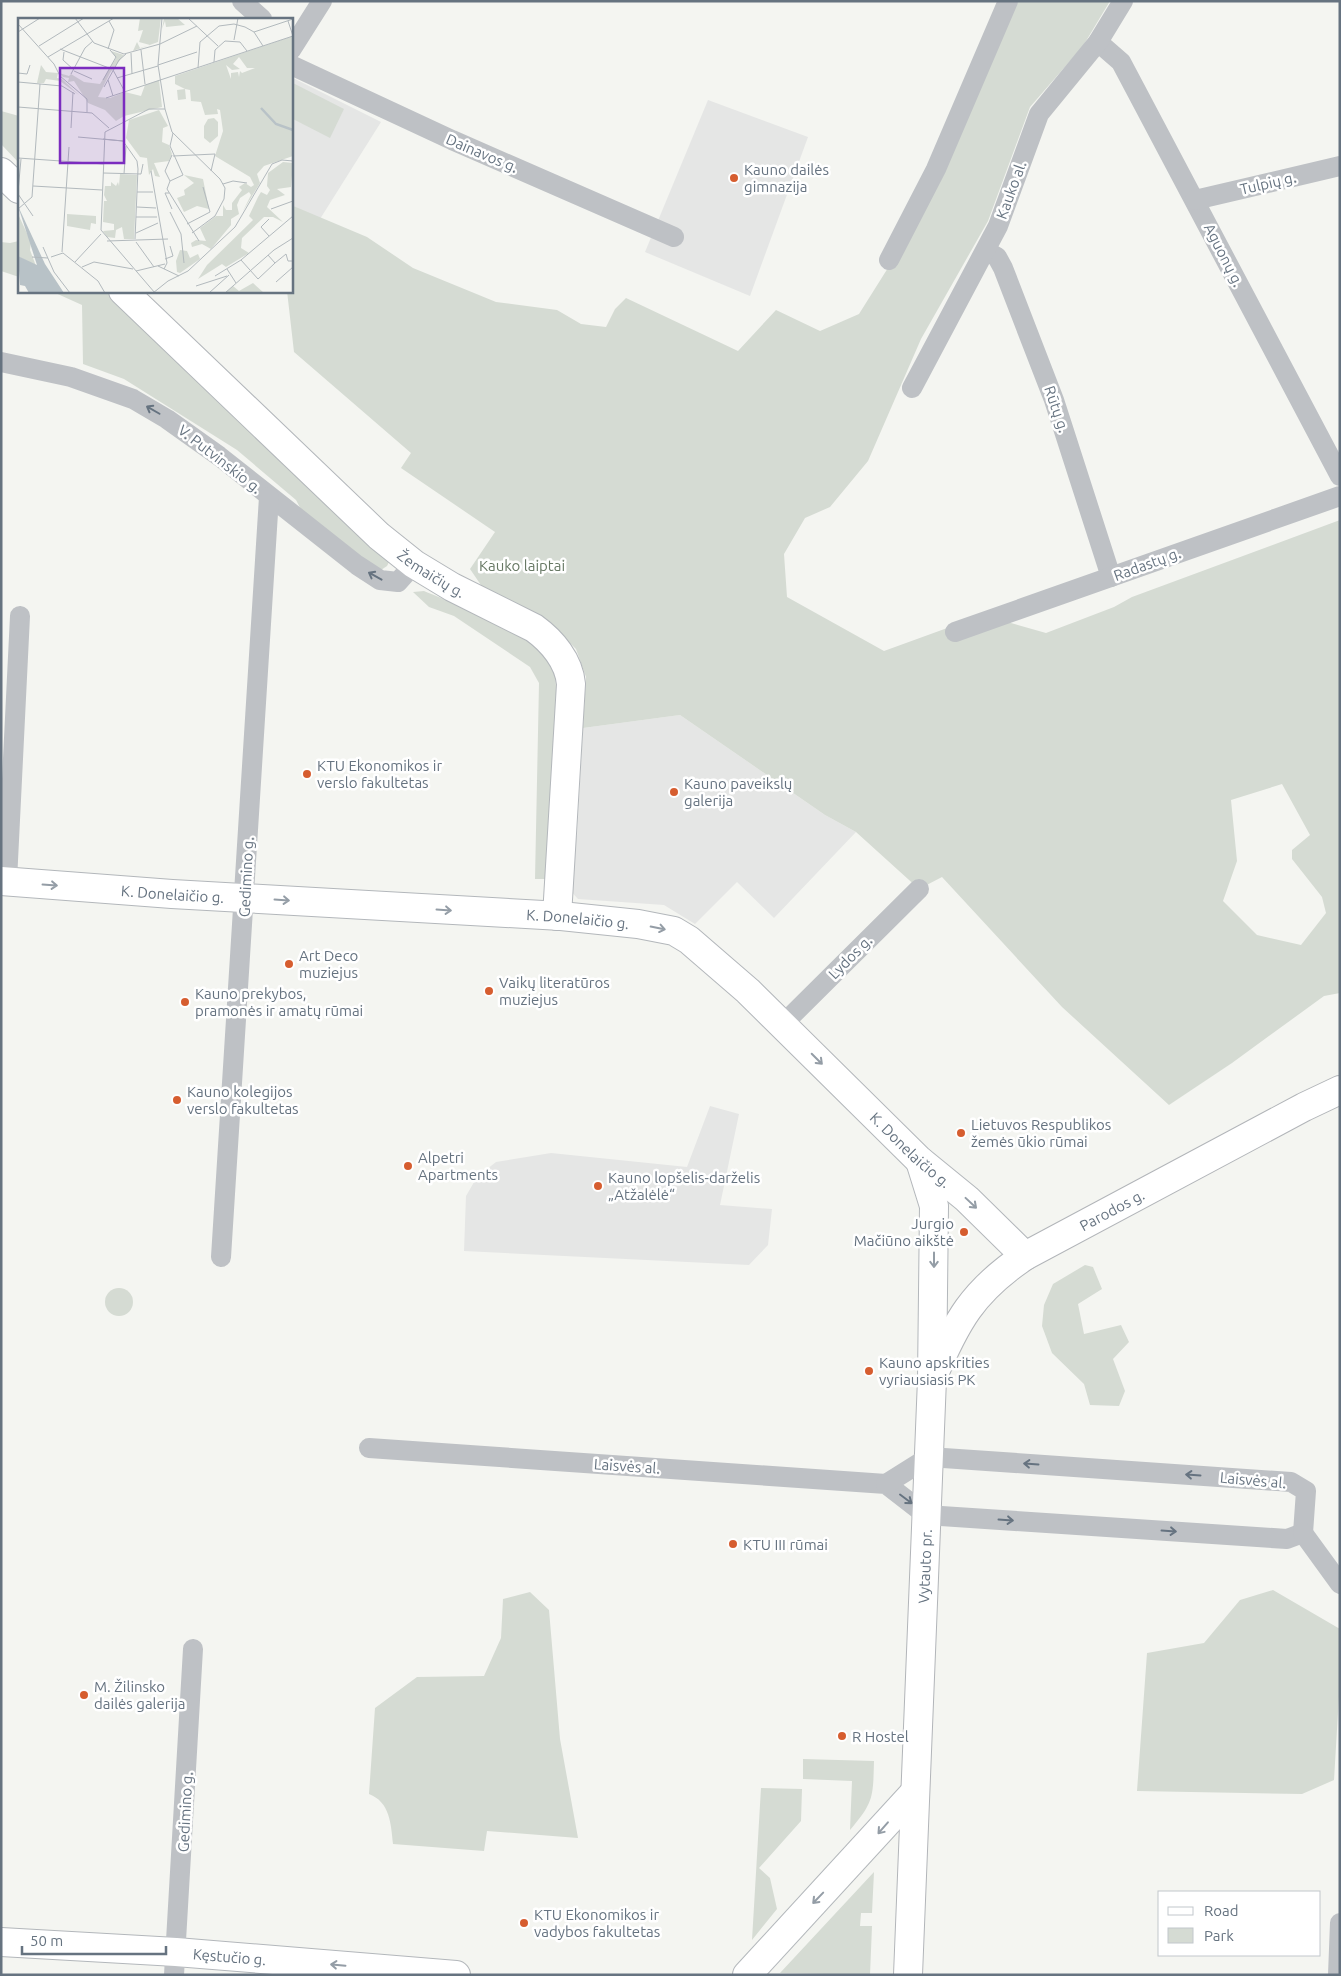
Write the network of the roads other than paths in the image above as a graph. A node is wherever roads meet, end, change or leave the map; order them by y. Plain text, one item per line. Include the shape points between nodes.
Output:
1 (242, 1) edge
2 (322, 1) edge
3 (1008, 1) edge
4 (1122, 1) edge
5 (261, 18) edge
6 (1098, 42) junction
7 (292, 46) edge
8 (292, 65) edge
9 (1340, 166) edge
10 (1, 172) edge
11 (18, 188) edge
12 (1196, 200) junction
13 (674, 237) dead end
14 (986, 251) junction
15 (889, 260) dead end
16 (124, 292) edge
17 (1, 362) edge
18 (912, 388) dead end
19 (1340, 476) edge
20 (1340, 496) edge
21 (269, 497) junction
22 (414, 564) junction
23 (1111, 577) junction
24 (20, 616) dead end
25 (955, 632) dead end
26 (4, 881) edge
27 (919, 889) dead end
28 (245, 897) junction
29 (557, 916) junction
30 (782, 1025) junction
31 (1340, 1090) edge
32 (920, 1161) junction
33 (1026, 1256) junction
34 (221, 1257) dead end
35 (932, 1378) junction
36 (369, 1448) dead end
37 (928, 1457) junction
38 (886, 1484) junction
39 (926, 1514) junction
40 (1303, 1533) junction
41 (1340, 1584) edge
42 (193, 1649) dead end
43 (915, 1792) junction
44 (1340, 1923) edge
45 (1, 1942) edge
46 (175, 1963) edge
47 (456, 1975) edge
48 (747, 1975) edge
49 (908, 1975) edge
50 (1338, 1975) edge

1 - 5 street
2 - 7 street
3 - 15 street via 936,169
4 - 6 street, Kauko al.
6 - 12 street, Aguonų g. via 1121,62
6 - 14 street, Kauko al. via 1039,114
8 - 13 street, Dainavos g.
9 - 12 street, Tulpių g.
10 - 11 street
12 - 19 street, Aguonų g.
14 - 18 street, Kauko al.
14 - 23 street, Rūtų g. via 997,257 1003,268 1054,400
16 - 22 street, Žemaičių g. via 379,536
21 -> 17 street, V. Putvinskio g. via 219,456 133,399 71,377
20 - 23 street, Radastų g.
22 -> 21 street, V. Putvinskio g. via 398,582 380,580
21 - 28 street, Gedimino g.
22 - 29 street, Žemaičių g. via 534,628 566,663 572,684
23 - 25 street, Radastų g.
24 - 26 street
26 -> 28 street, K. Donelaičio g.
27 - 30 street, Lydos g.
28 -> 29 street, K. Donelaičio g.
28 - 34 street, Gedimino g.
29 -> 30 street, K. Donelaičio g. via 674,931 712,959
30 -> 32 street, K. Donelaičio g.
31 - 33 street, Parodos g.
32 -> 33 street, K. Donelaičio g.
32 -> 35 street, Vytauto pr. via 934,1206
33 - 35 street, Parodos g. via 1001,1272 978,1294 946,1344
35 - 37 street, Vytauto pr.
36 - 38 street, Laisvės al.
37 - 38 street
37 - 39 street, Vytauto pr.
40 -> 37 street, Laisvės al. via 1306,1491 1291,1482
38 -> 39 street
39 -> 40 street via 1288,1539
39 - 43 street, Vytauto pr.
40 - 41 street
42 - 46 street, Gedimino g.
43 -> 48 street
43 - 49 street, Vytauto pr.
44 - 50 street
45 - 46 street, Kęstučio g.
47 -> 46 street, Kęstučio g.

